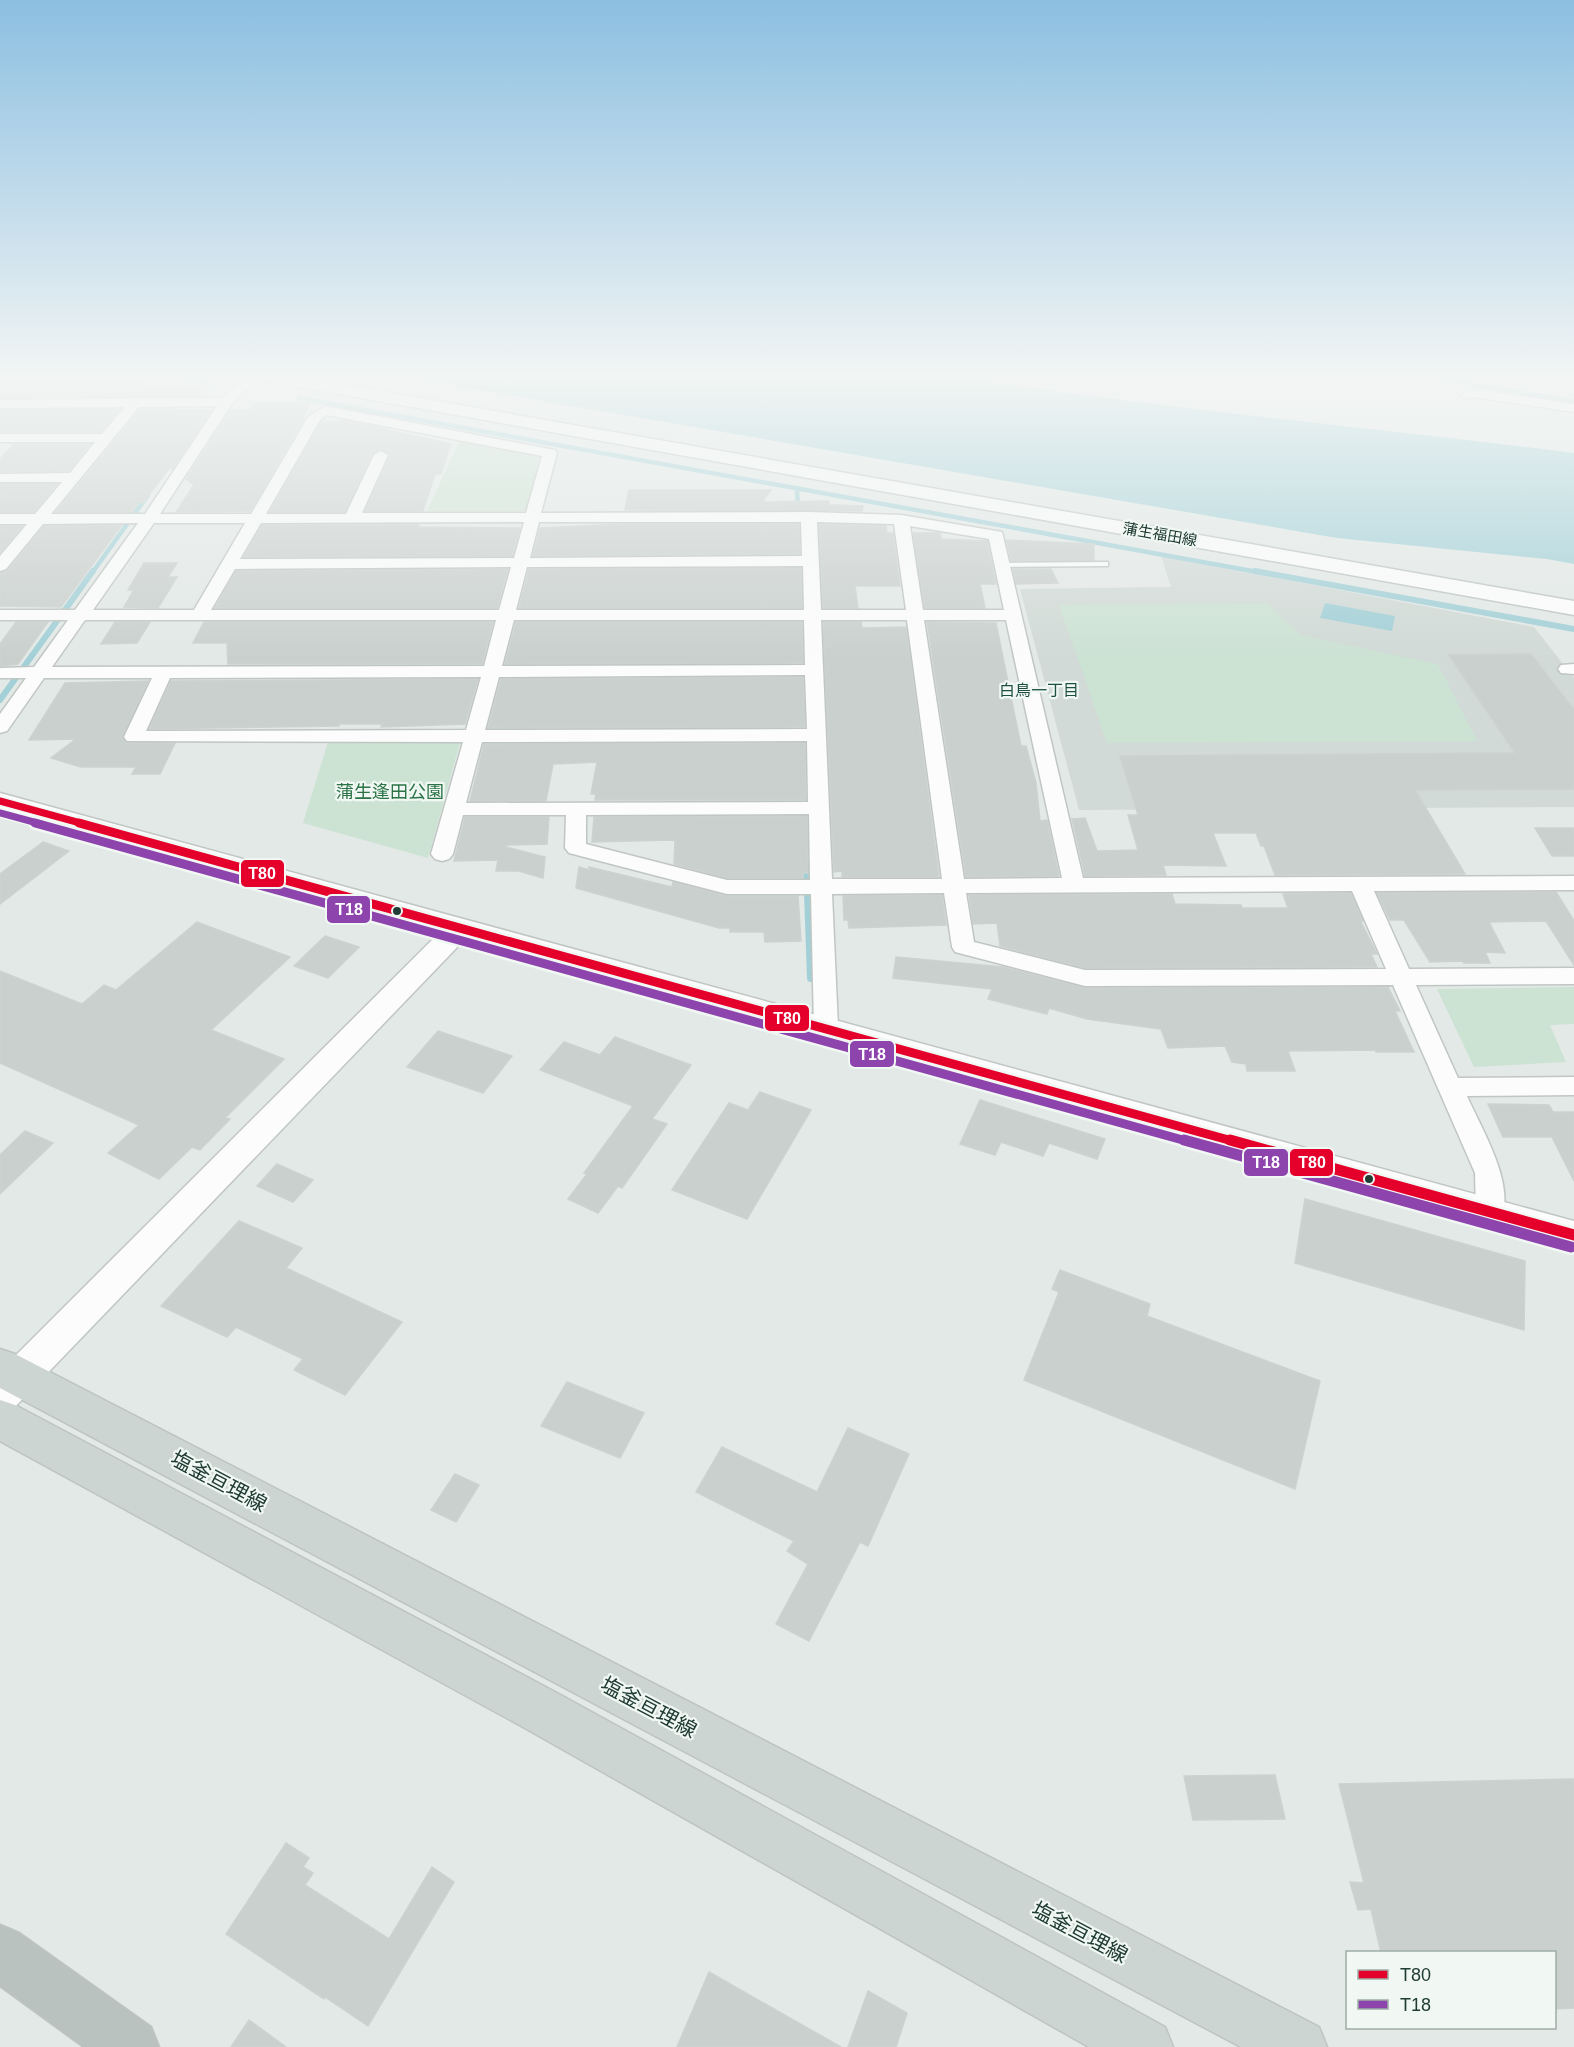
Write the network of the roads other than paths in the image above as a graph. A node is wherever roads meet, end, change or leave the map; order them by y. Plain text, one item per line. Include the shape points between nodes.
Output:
1 (80, 469) edge
2 (175, 469) edge
3 (285, 469) edge
4 (375, 469) edge
5 (546, 469) edge
6 (790, 469) edge
7 (73, 477) junction
8 (0, 478) edge
9 (137, 518) junction
10 (256, 518) junction
11 (352, 518) junction
12 (532, 518) junction
13 (802, 518) junction
14 (0, 519) edge
15 (38, 519) junction
16 (901, 520) junction
17 (803, 561) junction
18 (520, 563) junction
19 (230, 564) junction
20 (1105, 564) dead end
21 (1002, 565) junction
22 (0, 566) edge
23 (1574, 608) edge
24 (0, 615) edge
25 (804, 615) junction
26 (915, 615) junction
27 (1014, 615) junction
28 (67, 616) junction
29 (199, 616) junction
30 (506, 616) junction
31 (807, 670) junction
32 (491, 671) junction
33 (164, 672) junction
34 (19, 673) edge
35 (0, 728) edge
36 (808, 735) junction
37 (474, 736) junction
38 (0, 801) edge
39 (454, 808) junction
40 (576, 808) junction
41 (810, 808) junction
42 (442, 854) dead end
43 (1574, 883) edge
44 (1360, 884) junction
45 (1074, 885) junction
46 (813, 886) junction
47 (954, 886) junction
48 (461, 927) junction
49 (1574, 976) edge
50 (1402, 977) junction
51 (826, 1027) junction
52 (1574, 1086) edge
53 (1450, 1087) junction
54 (1490, 1212) junction
55 (1574, 1235) edge
56 (5, 1390) edge
57 (0, 1952) edge
58 (131, 2047) edge
59 (1145, 2047) edge
60 (1299, 2047) edge

1 - 7 street
2 - 9 street
3 - 10 street
4 - 11 street
5 - 12 street
6 - 23 main road, 蒲生福田線
7 - 8 street
7 - 15 street
9 - 10 street
9 - 15 street
9 - 28 street
10 - 11 street
10 - 19 street
11 - 12 street
12 - 13 street
12 - 18 street
13 - 16 street
13 - 17 street
14 - 15 street
15 - 22 street
16 - 21 street via 996,535
16 - 26 street
17 - 18 street
17 - 25 street
18 - 19 street
18 - 30 street
19 - 29 street
20 - 21 lane
21 - 27 street
24 - 28 street
25 - 26 street
25 - 30 street
25 - 31 street
26 - 27 street
26 - 47 street
27 - 45 street
28 - 29 street
28 - 34 street
29 - 30 street
30 - 32 street
31 - 32 street
31 - 36 street
32 - 33 street
32 - 37 street
33 - 34 street
33 - 37 street via 134,737
34 - 35 street
36 - 37 street
36 - 41 street
37 - 39 street
38 - 48 street
39 - 40 street
39 - 42 street
40 - 41 street
40 - 46 street via 576,848 727,887
41 - 46 street
43 - 44 street
44 - 45 street
44 - 50 street
45 - 47 street
46 - 47 street
46 - 51 street
47 - 50 street via 963,947 1086,978
48 - 51 street
48 - 56 street
49 - 50 street
50 - 53 street
51 - 54 street
52 - 53 street
53 - 54 street via 1488,1173
54 - 55 street
56 - 59 main road via 540,1710
56 - 60 main road, 塩釜亘理線
57 - 58 highway

